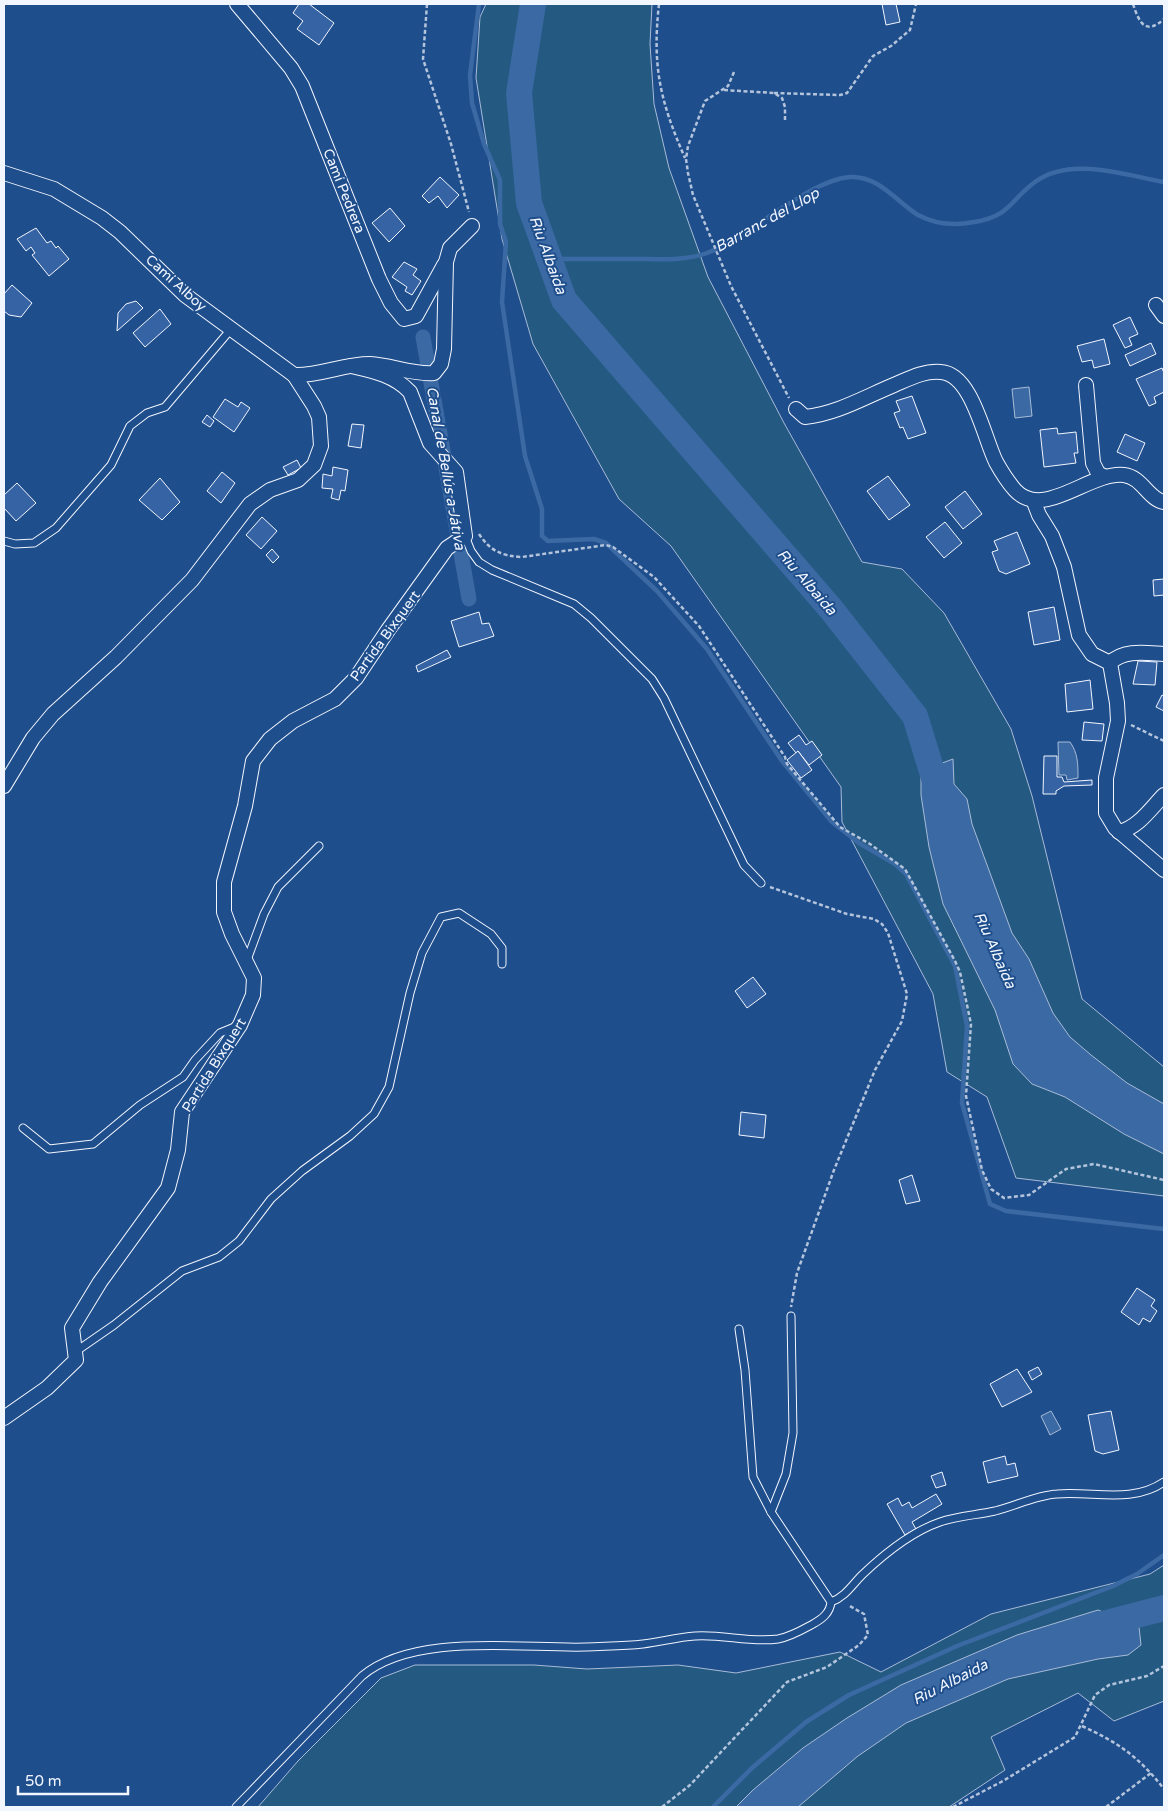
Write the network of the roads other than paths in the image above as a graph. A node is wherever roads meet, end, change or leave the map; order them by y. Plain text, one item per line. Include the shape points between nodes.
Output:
1 (237, 4) edge
2 (4, 174) edge
3 (472, 226) road end
4 (446, 262) junction
5 (232, 328) junction
6 (351, 366) junction
7 (294, 374) junction
8 (1086, 385) dead end
9 (796, 409) road end
10 (1105, 477) junction
11 (1034, 502) junction
12 (1164, 502) edge
13 (470, 532) junction
14 (4, 540) edge
15 (1164, 654) edge
16 (1110, 663) junction
17 (4, 786) edge
18 (1164, 795) edge
19 (1119, 832) junction
20 (318, 846) dead end
21 (1164, 870) edge
22 (761, 883) road end
23 (246, 960) junction
24 (502, 964) dead end
25 (240, 1025) junction
26 (24, 1128) dead end
27 (791, 1316) road end
28 (739, 1329) dead end
29 (75, 1352) junction
30 (4, 1418) edge
31 (1164, 1482) edge
32 (771, 1512) junction
33 (831, 1602) junction
34 (236, 1807) edge

1 - 4 street, Camí Pedrera via 302,86 379,279 390,303 404,319 416,316
2 - 5 street, Camí Alboy via 54,189 102,218 185,295
3 - 4 street via 450,248
4 - 6 street via 444,349 441,364 434,374 380,365
5 - 7 street, Camí Alboy
5 - 14 lane via 165,407 147,413 130,426 111,465 56,528 34,543 15,544
6 - 7 street via 310,376
6 - 13 street via 379,372 410,392 430,442 456,472
7 - 17 street via 319,417 321,446 314,464 298,480 270,490 250,504 192,580 116,657 53,714 33,738
8 - 10 street via 1093,463 1098,473
9 - 11 street via 805,417 829,412 928,372 951,374 974,405 996,462 1015,490
10 - 11 street
10 - 12 street via 1127,475
11 - 16 street via 1064,567 1079,635 1092,654
13 - 22 lane via 471,551 479,562 574,604 652,679 744,865
13 - 23 street, Partida Bixquert via 447,548 356,678 335,699 293,721 270,739 253,761 241,823 224,882 224,912
15 - 16 street via 1126,654
16 - 19 street via 1118,723 1106,778 1104,805 1108,820
18 - 19 street via 1138,822
19 - 21 street
20 - 23 lane via 278,887
23 - 25 street, Partida Bixquert via 254,978 253,995
24 - 29 lane via 502,948 491,934 459,913 441,917 422,953 389,1087 374,1114 271,1199 239,1241 220,1258 182,1271
25 - 26 lane via 220,1032 184,1077 140,1105 93,1144 49,1149
25 - 29 street, Partida Bixquert via 182,1112 178,1150 168,1188 100,1282 72,1328
27 - 32 lane via 793,1433 786,1474
28 - 32 lane via 752,1471
29 - 30 street via 76,1360 47,1388
31 - 33 lane via 1143,1493 1111,1496 1056,1494 995,1511 941,1521 892,1550 861,1576 843,1597
32 - 33 lane
33 - 34 lane via 827,1613 817,1622 779,1639 713,1635 641,1644 455,1647 383,1661 362,1676

